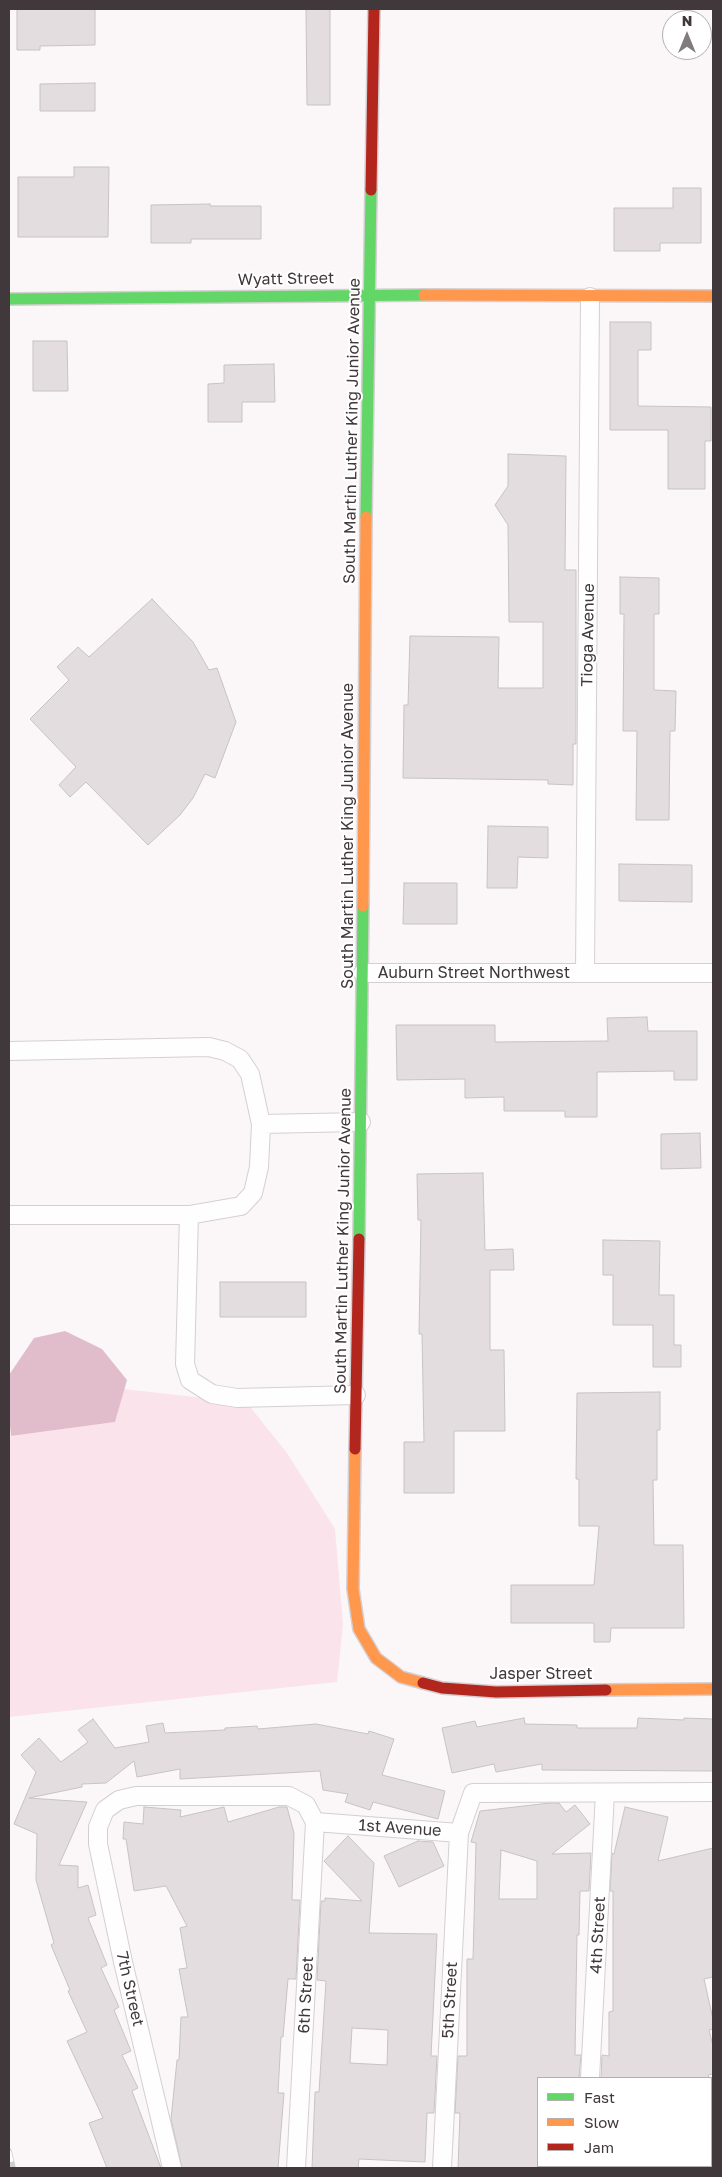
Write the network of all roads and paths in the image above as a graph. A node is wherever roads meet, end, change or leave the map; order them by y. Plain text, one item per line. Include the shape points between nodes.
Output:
1 (374, 9) edge
2 (371, 295) junction
3 (713, 296) edge
4 (590, 297) junction
5 (9, 299) edge
6 (585, 972) junction
7 (363, 973) junction
8 (713, 973) edge
9 (9, 1051) edge
10 (361, 1122) junction
11 (261, 1124) junction
12 (9, 1215) edge
13 (189, 1215) junction
14 (356, 1395) junction
15 (376, 1658) joint
16 (713, 1689) edge
17 (713, 1792) edge
18 (605, 1793) junction
19 (315, 1822) junction
20 (458, 1833) junction
21 (590, 2077) edge
22 (172, 2168) edge
23 (296, 2168) edge
24 (442, 2168) edge

1 - 2 street, South Martin Luther King Junior Avenue
2 - 4 street, Wyatt Street
2 - 5 street, Wyatt Street
2 - 7 street, South Martin Luther King Junior Avenue
3 - 4 street, Wyatt Street
4 - 6 street, Tioga Avenue
6 - 7 street, Auburn Street Northwest
6 - 8 street, Auburn Street Northwest
7 - 10 street, South Martin Luther King Junior Avenue
9 - 11 street via 209,1047 225,1051 240,1059 250,1074
10 - 11 street
10 - 14 street, South Martin Luther King Junior Avenue
11 - 13 street via 259,1167 253,1193 240,1206
12 - 13 street
13 - 14 street via 185,1364 190,1380 212,1394 237,1398
14 - 15 street, South Martin Luther King Junior Avenue via 353,1590 359,1629
15 - 16 street, Jasper Street via 401,1677 442,1688 496,1692
17 - 18 street, 1st Avenue
18 - 20 street, 1st Avenue via 473,1794
18 - 21 street, 4th Street
19 - 20 street, 1st Avenue
19 - 22 street, 7th Street via 306,1805 289,1796 136,1796 119,1800 105,1810 98,1827 98,1844
19 - 23 street, 6th Street
20 - 24 street, 5th Street

